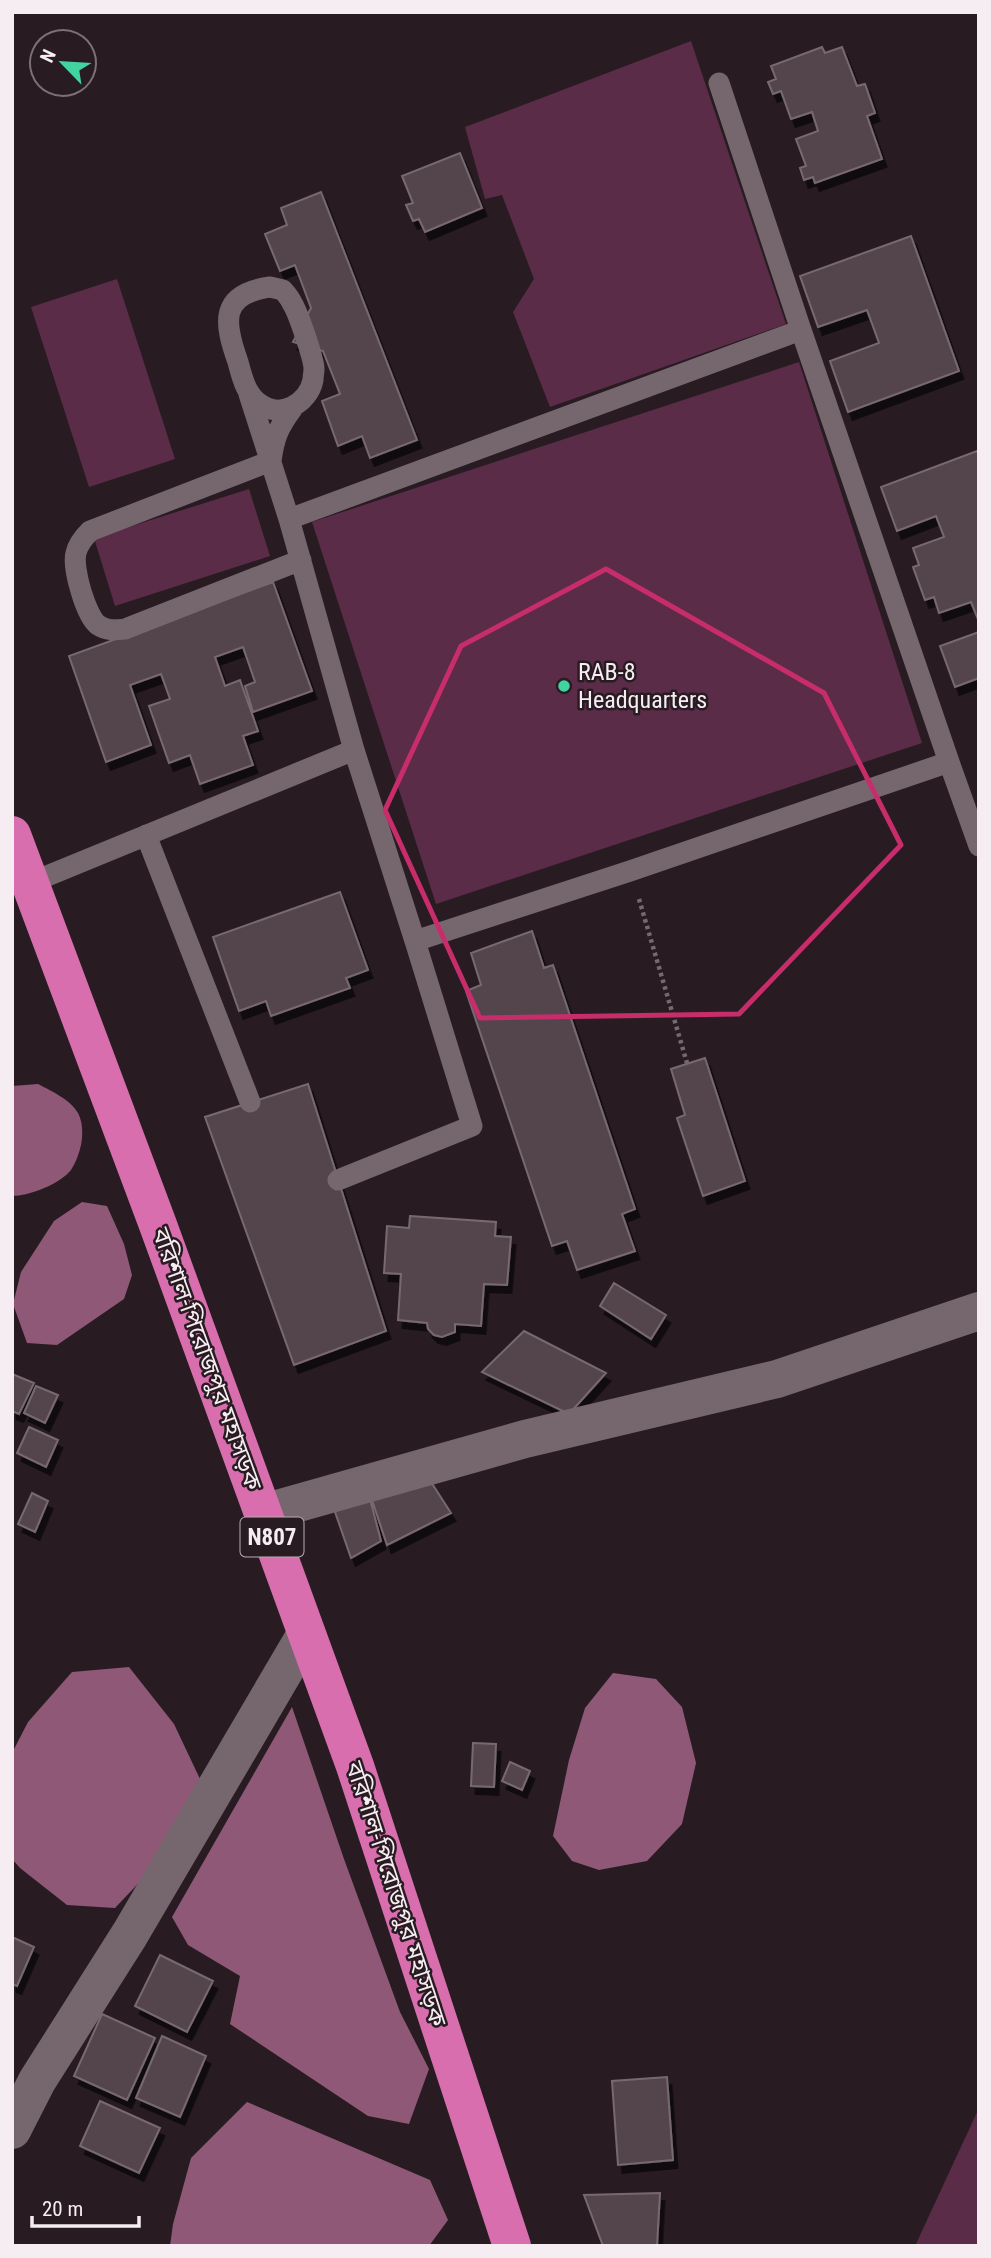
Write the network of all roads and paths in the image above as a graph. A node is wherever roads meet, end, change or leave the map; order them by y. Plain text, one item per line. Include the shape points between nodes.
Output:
1 (719, 83) dead end
2 (800, 330) junction
3 (249, 393) junction
4 (292, 409) junction
5 (271, 461) junction
6 (289, 519) junction
7 (301, 561) junction
8 (354, 750) junction
9 (949, 762) junction
10 (146, 835) junction
11 (979, 845) edge
12 (19, 864) edge
13 (630, 871) junction
14 (415, 941) junction
15 (687, 1063) dead end
16 (250, 1102) dead end
17 (338, 1180) dead end
18 (979, 1311) edge
19 (263, 1513) junction
20 (306, 1634) junction
21 (12, 2130) edge
22 (512, 2246) edge

1 - 2 lane
2 - 6 lane
2 - 9 lane
3 - 4 lane via 260,405 277,411
3 - 4 lane via 227,323 232,306 255,289 283,290 293,304 314,369 312,386
3 - 5 lane
4 - 5 lane via 273,440
5 - 6 lane
5 - 7 lane via 90,531 80,540 74,569 91,618 111,631
6 - 7 lane
7 - 8 lane
8 - 10 lane
8 - 14 lane
9 - 11 lane
9 - 13 lane
10 - 12 lane
10 - 16 lane
12 - 19 highway, বরিশাল-পিরোজপুর মহাসড়ক / N807 via 159,1224
13 - 14 lane
13 - 15 path
14 - 17 lane via 472,1126
18 - 19 street via 777,1379 526,1439
19 - 20 highway, বরিশাল-পিরোজপুর মহাসড়ক / N807
20 - 21 street
20 - 22 highway, বরিশাল-পিরোজপুর মহাসড়ক / N807 via 355,1766

